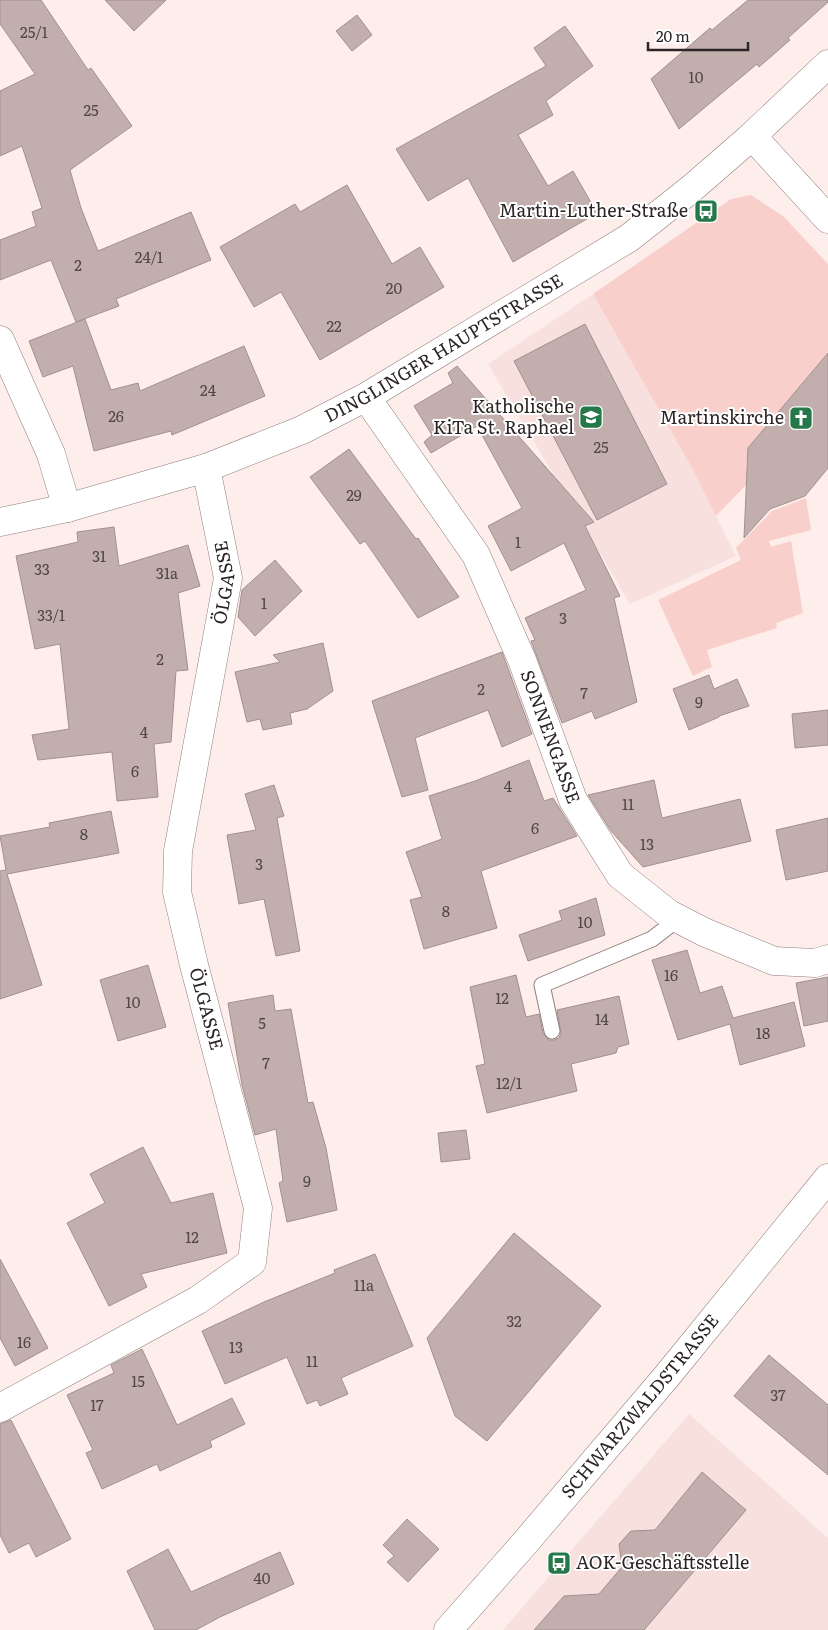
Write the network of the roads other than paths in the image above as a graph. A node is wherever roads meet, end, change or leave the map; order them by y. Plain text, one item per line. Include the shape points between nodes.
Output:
1 (828, 64) edge
2 (752, 136) junction
3 (828, 219) edge
4 (0, 340) edge
5 (366, 398) junction
6 (206, 468) junction
7 (67, 508) junction
8 (0, 522) edge
9 (678, 919) junction
10 (828, 959) edge
11 (552, 1031) dead end
12 (828, 1178) edge
13 (0, 1408) edge
14 (448, 1630) edge

1 - 2 street, DINGLINGER HAUPTSTRASSE
2 - 3 street
2 - 5 street, DINGLINGER HAUPTSTRASSE via 629,238
4 - 7 street via 51,454
5 - 6 street, DINGLINGER HAUPTSTRASSE via 302,430
5 - 9 street, SONNENGASSE via 476,555 522,660 573,800 620,875
6 - 7 street, DINGLINGER HAUPTSTRASSE
6 - 13 street, ÖLGASSE via 228,578 178,851 177,892 258,1208 252,1262 198,1300
7 - 8 street, DINGLINGER HAUPTSTRASSE
9 - 10 street, SONNENGASSE via 774,961 815,963
9 - 11 lane via 652,939 542,985
12 - 14 street, SCHWARZWALDSTRASSE via 667,1376

